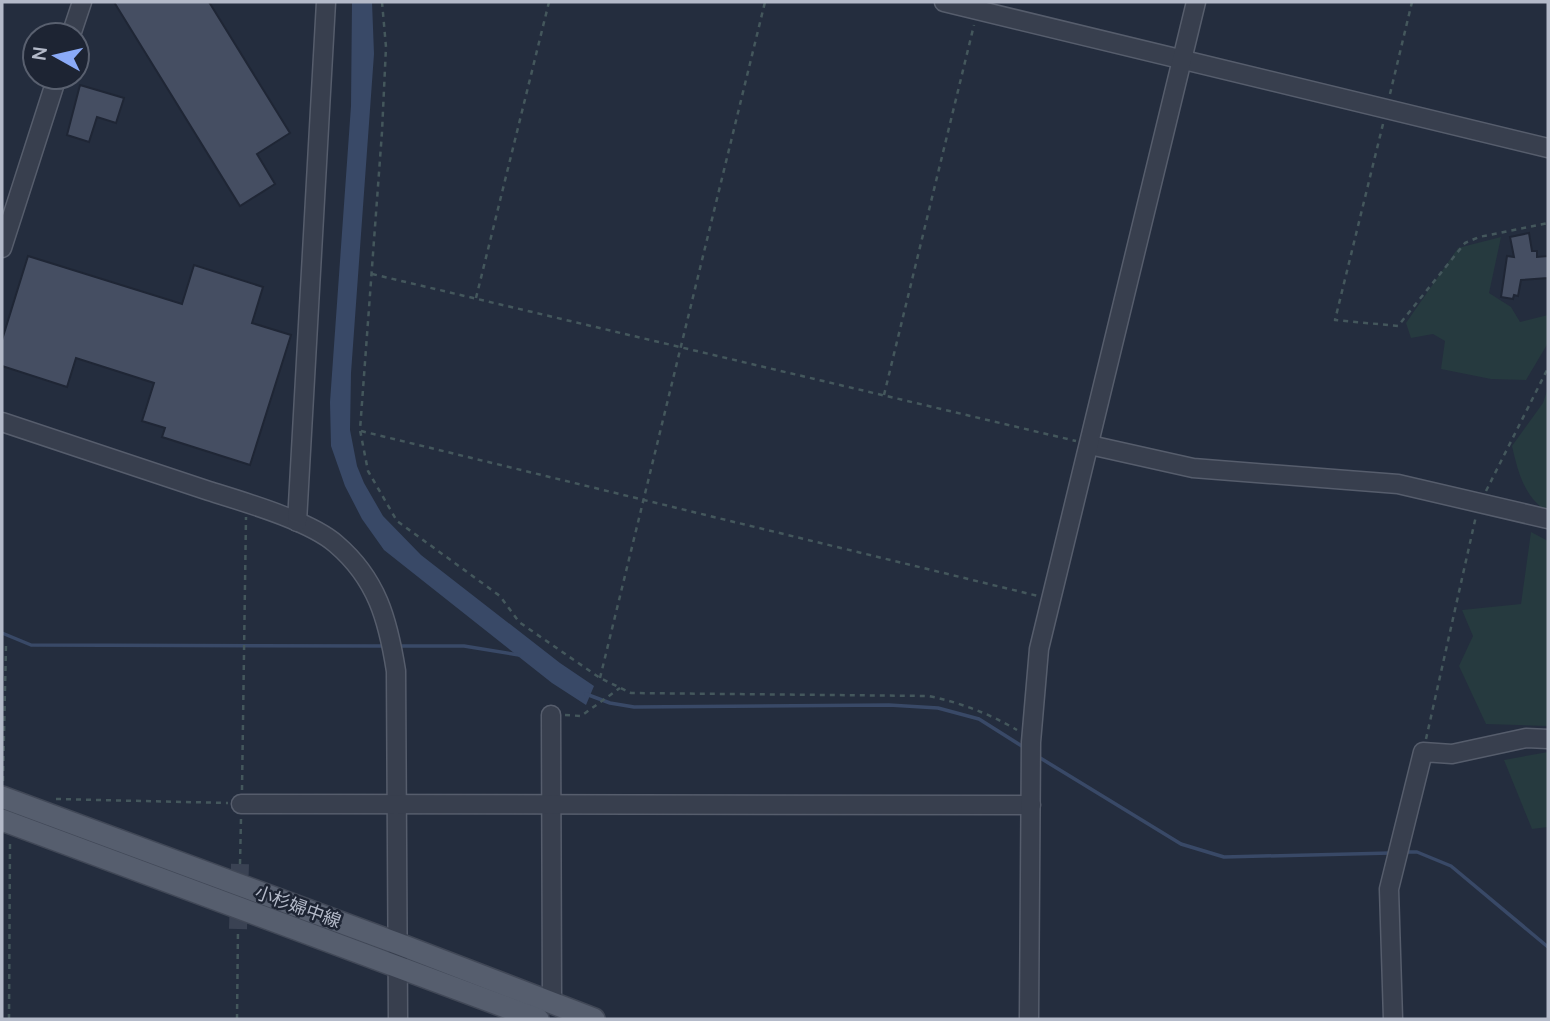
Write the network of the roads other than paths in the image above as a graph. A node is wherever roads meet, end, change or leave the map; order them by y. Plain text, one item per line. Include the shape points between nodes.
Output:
1 (82, 2) edge
2 (326, 2) edge
3 (944, 2) edge
4 (1196, 2) edge
5 (76, 21) edge
6 (1181, 60) junction
7 (52, 91) edge
8 (1548, 148) edge
9 (2, 248) edge
10 (2, 422) edge
11 (1090, 445) junction
12 (1548, 519) edge
13 (297, 522) junction
14 (551, 715) road end
15 (1548, 739) edge
16 (3, 797) edge
17 (242, 804) road end
18 (398, 804) junction
19 (552, 804) junction
20 (1031, 805) junction
21 (6, 821) edge
22 (399, 944) junction
23 (399, 967) junction
24 (545, 1011) edge
25 (398, 1019) edge
26 (594, 1019) edge
27 (1029, 1019) edge
28 (1393, 1019) edge

1 - 5 street
2 - 13 street
3 - 6 street
4 - 6 street
6 - 8 street
6 - 11 street
7 - 9 street
10 - 13 street
11 - 12 street via 1193,468 1398,484
11 - 20 street via 1039,649
13 - 18 street via 334,542 357,565 380,601 396,671
14 - 19 street
15 - 28 street via 1526,738 1452,754 1423,752 1389,888
16 - 22 main road, 小杉婦中線
17 - 18 street
18 - 19 street
18 - 22 street
19 - 20 street
19 - 24 street
20 - 27 street
21 - 23 main road, 小杉婦中線
22 - 23 street
22 - 24 main road, 小杉婦中線
23 - 24 main road, 小杉婦中線
23 - 25 street
24 - 26 main road, 小杉婦中線

